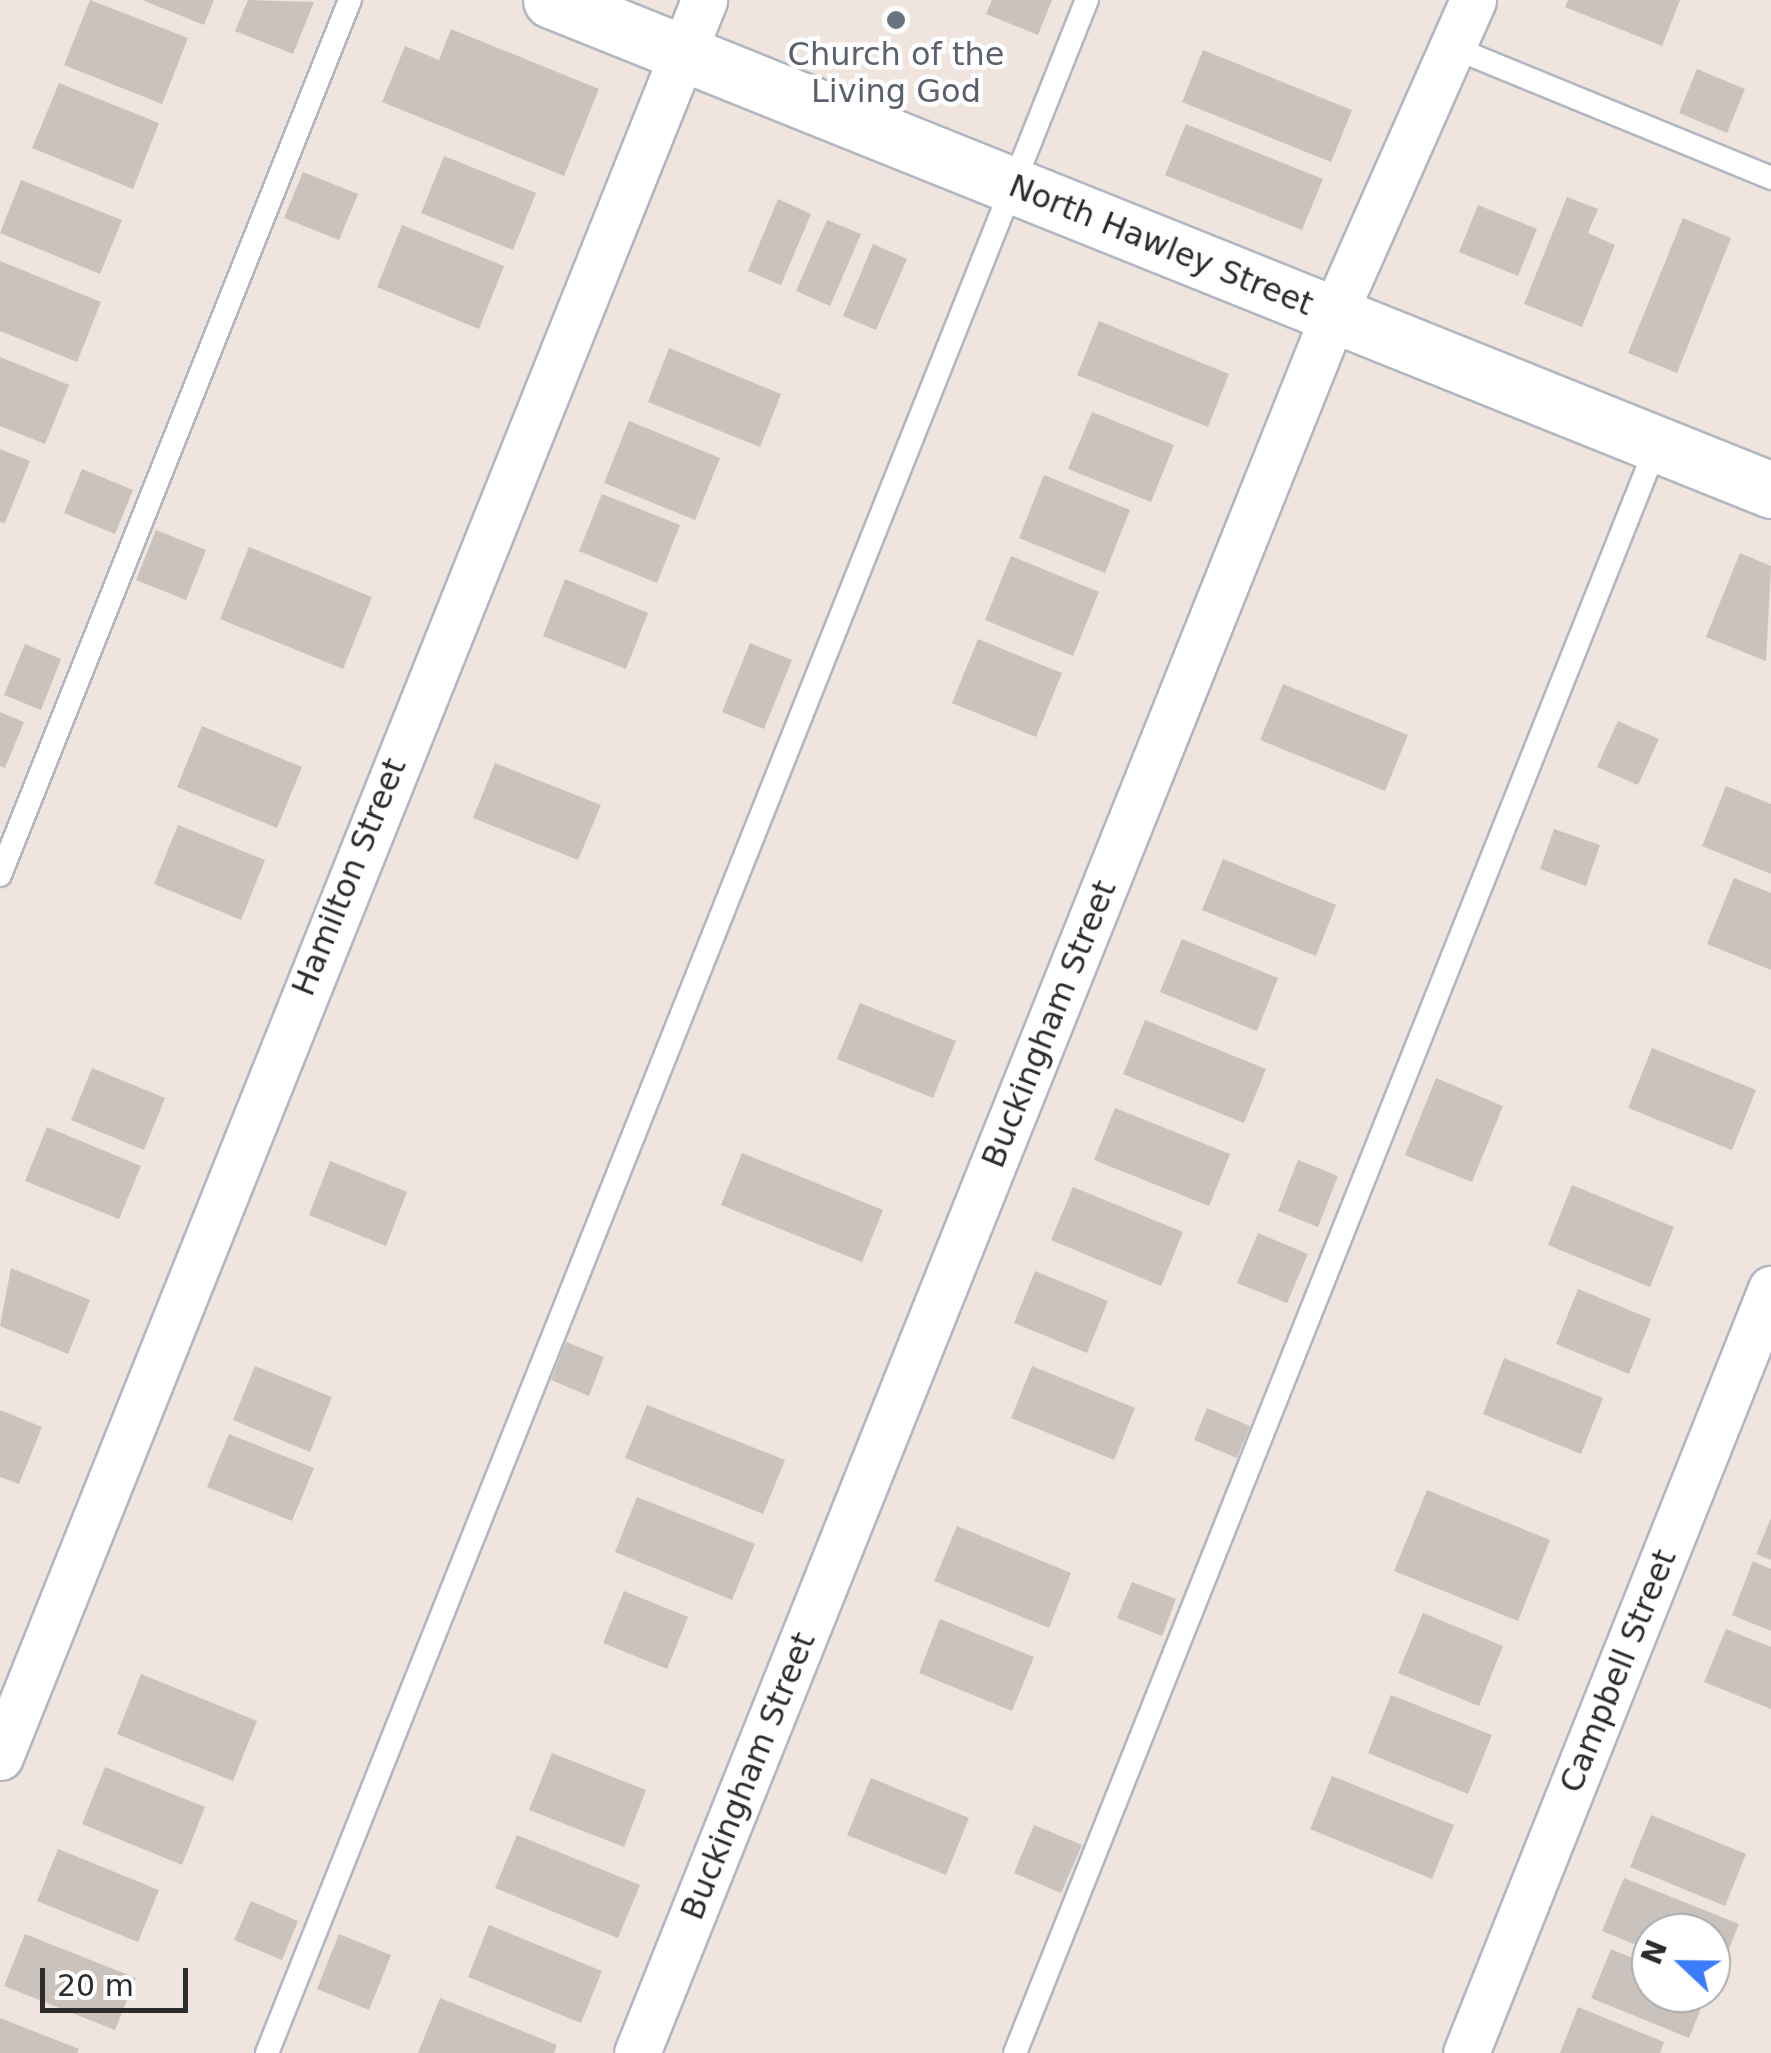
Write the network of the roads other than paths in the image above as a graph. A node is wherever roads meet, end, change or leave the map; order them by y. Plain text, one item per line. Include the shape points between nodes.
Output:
1 (350, 0) edge
2 (551, 0) edge
3 (704, 0) edge
4 (1087, 0) edge
5 (1473, 0) edge
6 (1452, 47) junction
7 (681, 52) junction
8 (1771, 178) edge
9 (1012, 185) junction
10 (1334, 314) junction
11 (1657, 444) junction
12 (1771, 490) edge
13 (0, 875) edge
14 (1771, 1289) edge
15 (0, 1757) edge
16 (266, 2053) edge
17 (637, 2053) edge
18 (1015, 2053) edge
19 (1466, 2053) edge

1 - 13 lane
2 - 7 street, North Hawley Street
3 - 7 street, Hamilton Street
4 - 9 lane
5 - 6 street, Buckingham Street
6 - 8 lane
6 - 10 street, Buckingham Street
7 - 9 street, North Hawley Street
7 - 15 street, Hamilton Street
9 - 10 street, North Hawley Street
9 - 16 lane
10 - 11 street, North Hawley Street
10 - 17 street, Buckingham Street
11 - 12 street, North Hawley Street
11 - 18 lane
14 - 19 street, Campbell Street

